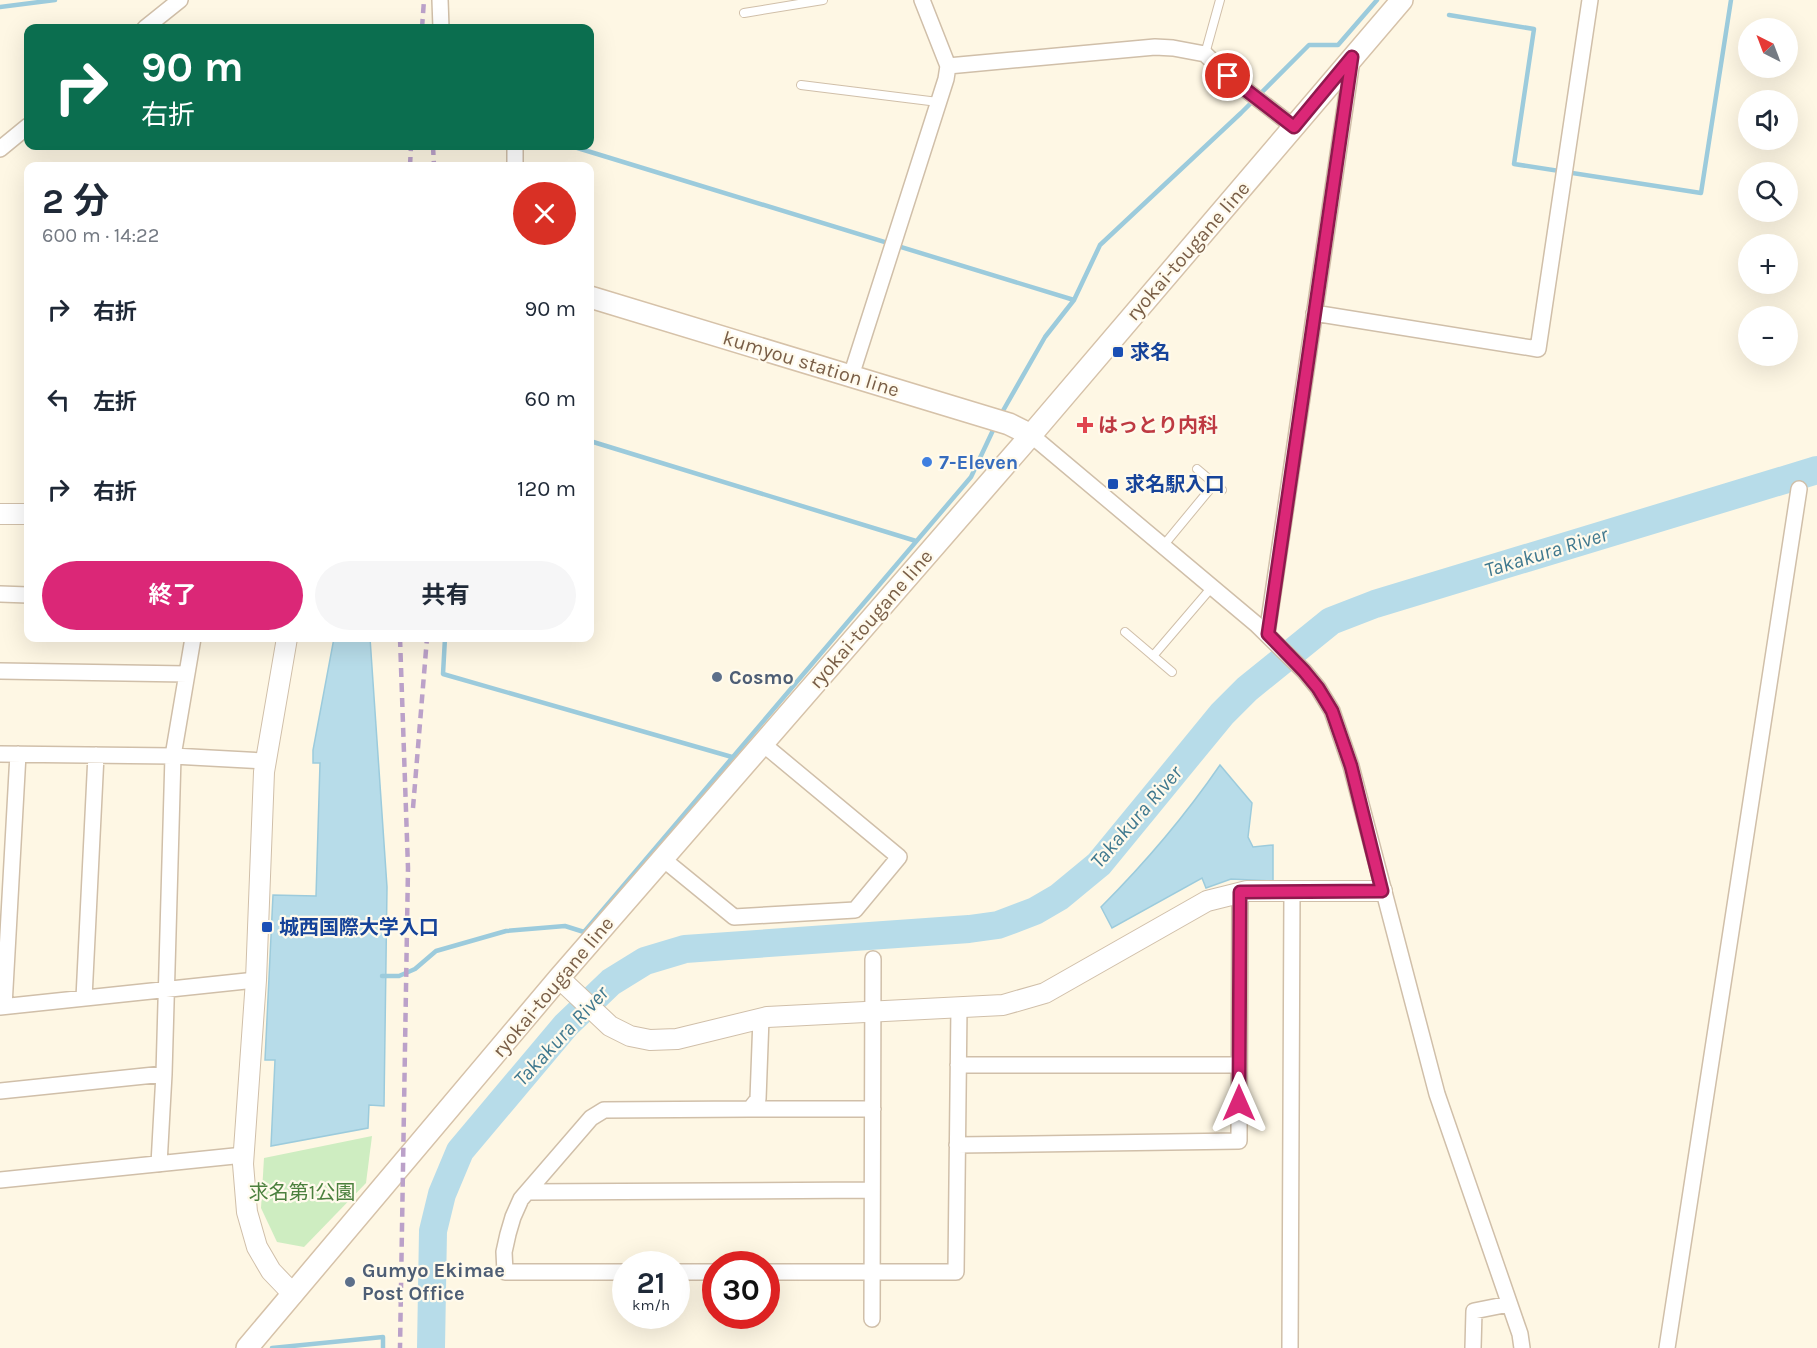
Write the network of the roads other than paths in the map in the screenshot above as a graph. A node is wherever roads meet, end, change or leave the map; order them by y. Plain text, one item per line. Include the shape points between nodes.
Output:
1 (180, 0) edge
2 (440, 0) edge
3 (823, 0) edge
4 (922, 0) edge
5 (1220, 0) edge
6 (1402, 0) edge
7 (1590, 0) edge
8 (744, 13) dead end
9 (150, 24) edge
10 (441, 24) edge
11 (1206, 54) junction
12 (1352, 57) junction
13 (948, 66) junction
14 (801, 85) dead end
15 (938, 102) junction
16 (1294, 127) junction
17 (24, 129) edge
18 (0, 149) edge
19 (594, 298) edge
20 (1314, 313) junction
21 (851, 376) junction
22 (1031, 435) junction
23 (1197, 470) dead end
24 (1215, 483) junction
25 (1798, 489) dead end
26 (1222, 490) dead end
27 (0, 514) edge
28 (24, 514) edge
29 (1163, 546) junction
30 (1212, 587) junction
31 (0, 594) edge
32 (24, 595) edge
33 (1125, 632) dead end
34 (1268, 634) junction
35 (192, 642) edge
36 (286, 642) edge
37 (1152, 656) junction
38 (0, 671) edge
39 (1172, 672) dead end
40 (187, 674) junction
41 (763, 744) junction
42 (0, 754) edge
43 (18, 754) junction
44 (96, 755) junction
45 (173, 756) junction
46 (265, 761) junction
47 (663, 859) junction
48 (1382, 891) junction
49 (1240, 892) junction
50 (1292, 892) junction
51 (873, 959) dead end
52 (256, 980) junction
53 (565, 984) junction
54 (166, 990) junction
55 (84, 998) junction
56 (2, 1006) edge
57 (959, 1007) junction
58 (873, 1012) junction
59 (760, 1018) junction
60 (958, 1065) junction
61 (1239, 1065) junction
62 (164, 1074) junction
63 (0, 1090) edge
64 (750, 1109) junction
65 (873, 1109) junction
66 (957, 1145) junction
67 (244, 1155) junction
68 (159, 1164) junction
69 (0, 1180) edge
70 (872, 1190) junction
71 (528, 1191) junction
72 (612, 1272) edge
73 (780, 1272) edge
74 (872, 1272) junction
75 (293, 1294) junction
76 (1509, 1304) junction
77 (872, 1319) dead end
78 (247, 1348) edge
79 (1290, 1348) edge
80 (1473, 1348) edge
81 (1522, 1348) edge
82 (1667, 1348) edge

1 - 9 street
2 - 10 street
3 - 8 lane
4 - 13 street
5 - 11 lane
6 - 12 main road, ryokai-tougane line
7 - 20 street via 1538,349
11 - 13 street via 1155,46
11 - 16 street
12 - 16 main road, ryokai-tougane line
12 - 20 street
13 - 15 street
14 - 15 lane
15 - 21 street
16 - 22 main road, ryokai-tougane line
17 - 18 street
19 - 21 main road, kumyou station line
20 - 34 street
21 - 22 main road, kumyou station line via 1009,424
22 - 29 street
22 - 41 main road, ryokai-tougane line
23 - 24 lane
24 - 26 lane
24 - 29 lane
25 - 82 street
27 - 28 street
29 - 30 street
30 - 34 street
30 - 37 lane
31 - 32 street
33 - 37 lane
34 - 48 street via 1304,671 1332,711 1351,766
35 - 40 street
36 - 46 street
37 - 39 lane
38 - 40 street
40 - 45 street
41 - 47 main road, ryokai-tougane line
41 - 47 street via 899,857 855,910 734,917
42 - 43 street
43 - 44 street
43 - 56 street
44 - 45 street
44 - 55 street
45 - 46 street
45 - 54 street
46 - 52 street
47 - 53 main road, ryokai-tougane line
48 - 50 street
48 - 76 street via 1437,1094
49 - 50 street
49 - 57 street via 1207,901 1045,993 1003,1005
49 - 61 street
50 - 79 street
51 - 58 street
52 - 54 street
52 - 67 street
53 - 59 street via 610,1026 650,1040 677,1039
53 - 75 main road, ryokai-tougane line
54 - 55 street
54 - 62 street
55 - 56 street
57 - 58 street
57 - 60 street
58 - 59 street
58 - 65 street
59 - 64 street via 758,1099
60 - 61 street
60 - 66 street
61 - 66 street via 1239,1141
62 - 63 street
62 - 68 street
64 - 65 street
64 - 71 street via 604,1110 591,1118
65 - 70 street
66 - 74 street via 956,1272
67 - 68 street
67 - 75 street via 247,1212 257,1247
68 - 69 street
70 - 71 street
70 - 74 street
71 - 72 street via 508,1234 505,1272
73 - 74 street
74 - 77 street
75 - 78 main road, ryokai-tougane line
76 - 80 street via 1474,1311
76 - 81 street

